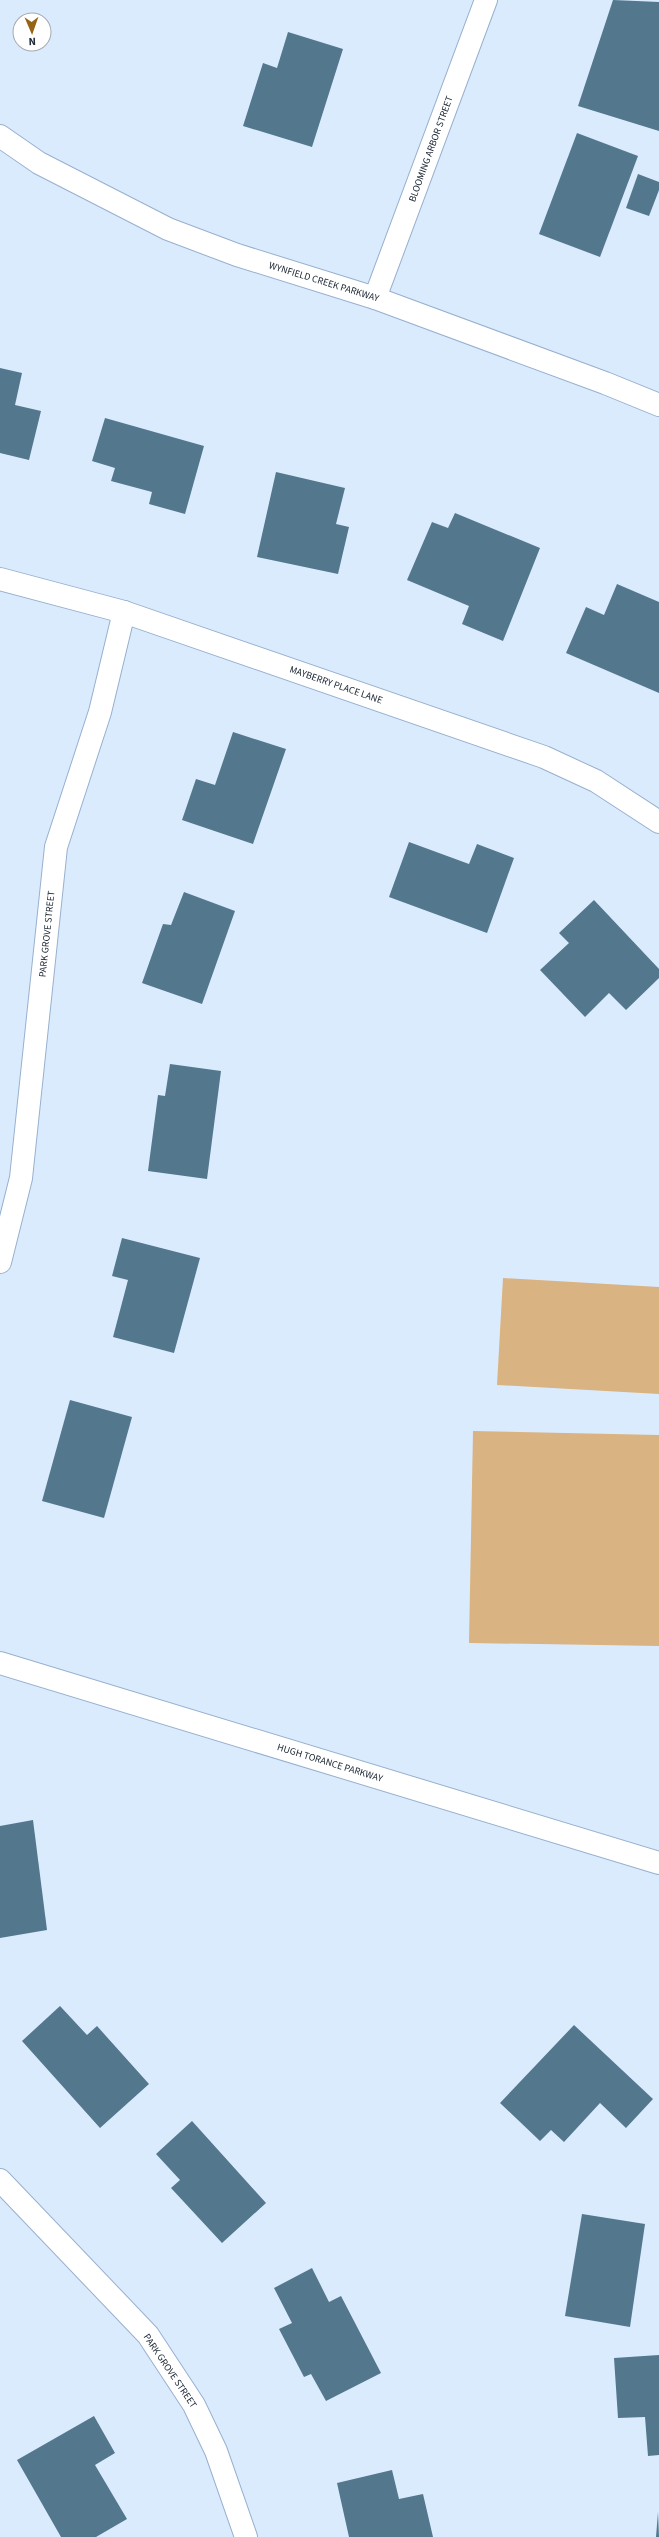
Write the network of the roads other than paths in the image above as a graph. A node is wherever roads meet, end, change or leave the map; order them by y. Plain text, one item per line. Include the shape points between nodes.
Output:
1 (486, 0) edge
2 (0, 136) edge
3 (376, 298) junction
4 (659, 405) edge
5 (0, 579) edge
6 (124, 612) junction
7 (659, 822) edge
8 (0, 1262) edge
9 (0, 1663) edge
10 (659, 1863) edge
11 (0, 2180) edge
12 (246, 2537) edge

1 - 3 street, BLOOMING ARBOR STREET
2 - 3 street, WYNFIELD CREEK PARKWAY via 39,164 168,229 237,255
3 - 4 street, WYNFIELD CREEK PARKWAY
5 - 6 street, MAYBERRY PLACE LANE
6 - 7 street, MAYBERRY PLACE LANE via 544,757 596,781
6 - 8 street, PARK GROVE STREET via 100,712 56,847 21,1178
9 - 10 street, HUGH TORANCE PARKWAY
11 - 12 street, PARK GROVE STREET via 148,2335 194,2405 216,2451

